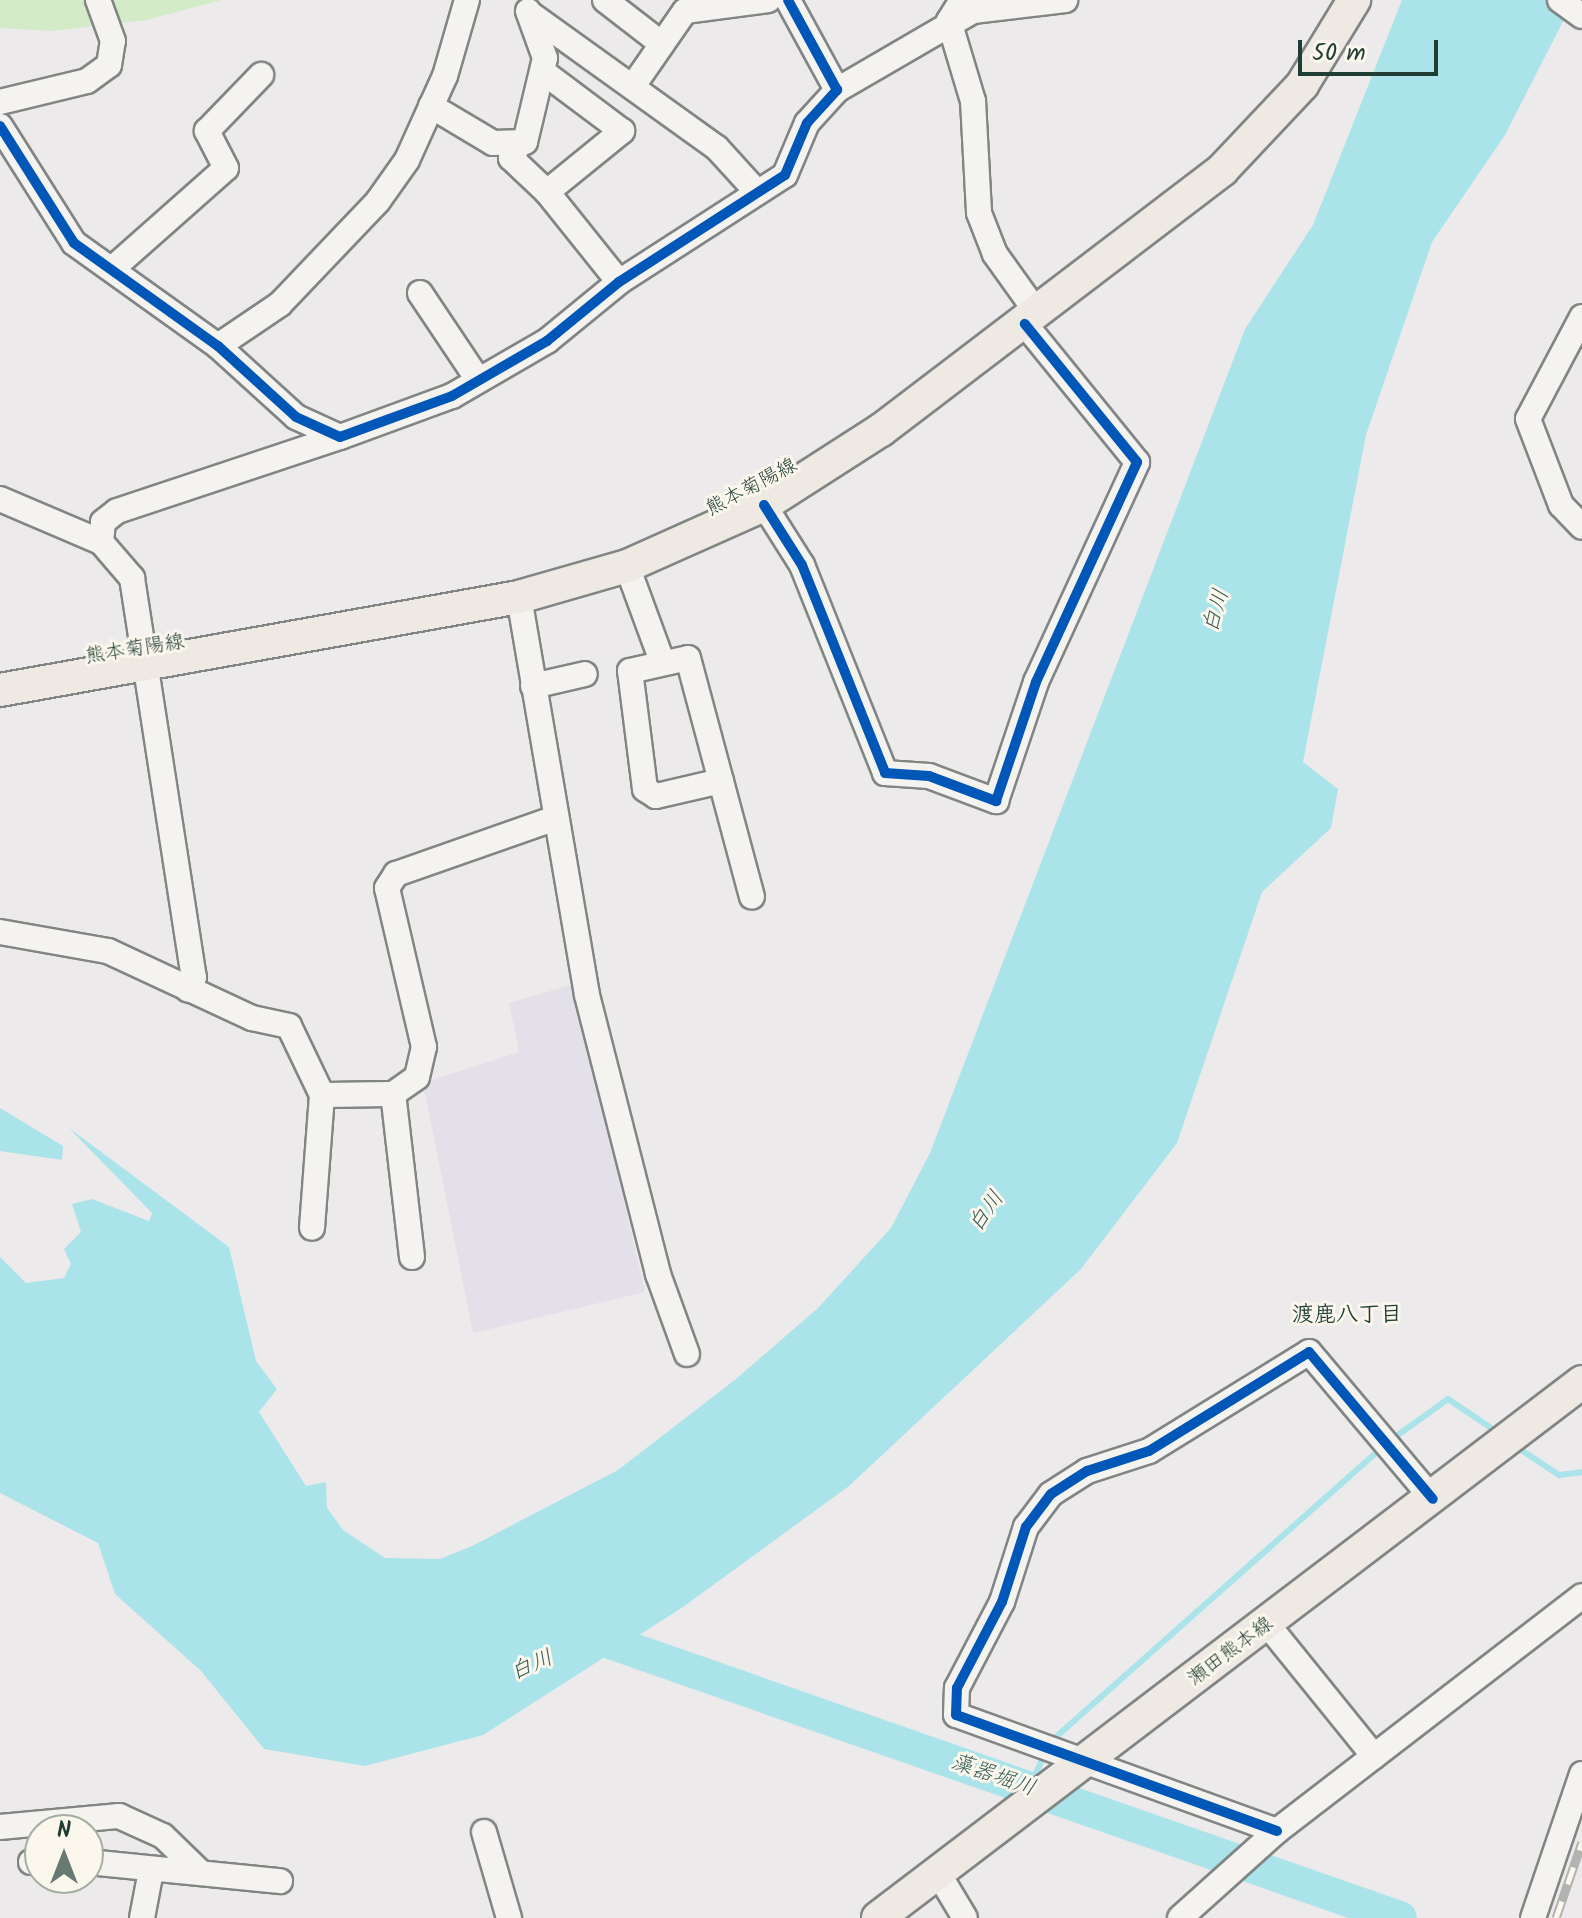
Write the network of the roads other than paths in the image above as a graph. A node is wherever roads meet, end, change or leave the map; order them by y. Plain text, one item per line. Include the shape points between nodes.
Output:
1 (98, 0) edge
2 (467, 0) edge
3 (605, 0) edge
4 (768, 0) edge
5 (788, 0) edge
6 (962, 0) edge
7 (1065, 0) edge
8 (1354, 0) edge
9 (1560, 0) edge
10 (528, 6) edge
11 (684, 6) edge
12 (1582, 16) edge
13 (949, 21) junction
14 (662, 44) junction
15 (543, 72) junction
16 (261, 75) dead end
17 (633, 86) junction
18 (837, 90) junction
19 (0, 102) edge
20 (656, 102) junction
21 (431, 106) junction
22 (0, 126) edge
23 (622, 131) junction
24 (518, 146) junction
25 (547, 192) junction
26 (757, 192) junction
27 (112, 269) junction
28 (619, 282) junction
29 (420, 293) dead end
30 (1582, 317) edge
31 (1031, 319) junction
32 (218, 346) junction
33 (477, 378) junction
34 (340, 437) junction
35 (0, 499) edge
36 (764, 505) junction
37 (1582, 527) edge
38 (101, 542) junction
39 (627, 566) junction
40 (519, 597) junction
41 (662, 661) junction
42 (147, 667) junction
43 (585, 674) dead end
44 (533, 686) junction
45 (0, 690) edge
46 (721, 781) junction
47 (553, 819) junction
48 (752, 897) dead end
49 (0, 932) edge
50 (188, 990) junction
51 (393, 1094) junction
52 (322, 1095) junction
53 (312, 1228) dead end
54 (412, 1257) dead end
55 (687, 1354) dead end
56 (1582, 1382) edge
57 (1433, 1499) junction
58 (1582, 1596) edge
59 (1267, 1624) junction
60 (1374, 1756) junction
61 (1077, 1764) junction
62 (1582, 1774) edge
63 (0, 1827) edge
64 (1277, 1831) junction
65 (484, 1832) dead end
66 (104, 1864) edge
67 (151, 1871) junction
68 (199, 1871) junction
69 (938, 1873) junction
70 (280, 1881) dead end
71 (142, 1918) edge
72 (509, 1918) edge
73 (878, 1918) edge
74 (965, 1918) edge
75 (1180, 1918) edge
76 (1533, 1918) edge

1 - 19 street via 113,41 109,65 87,81
2 - 21 street
3 - 14 street
4 - 11 street
5 - 18 street
6 - 13 street
7 - 13 street via 986,9
8 - 31 main road, 熊本菊陽線 via 1315,69 1269,125
9 - 12 street
10 - 15 street
10 - 17 street
11 - 14 street
13 - 18 street
13 - 31 street via 973,101 984,232
14 - 17 street
15 - 23 street
15 - 24 street via 531,135
16 - 27 street via 207,131 226,168
17 - 20 street
18 - 26 street via 807,123 785,175
20 - 23 street
20 - 26 street via 717,148
21 - 24 street via 484,139
21 - 32 street via 407,160 378,201 280,304
22 - 27 street via 54,219
23 - 25 street
24 - 25 street via 511,158
25 - 28 street
26 - 28 street
27 - 32 street
28 - 33 street via 547,341
29 - 33 street
30 - 37 street via 1528,419 1561,505
31 - 36 main road, 熊本菊陽線
31 - 36 street via 1137,462 1036,682 996,801 929,776 885,773 802,565
32 - 34 street via 296,417
33 - 34 street via 452,396
34 - 38 street via 117,511 103,522
35 - 38 street
36 - 39 main road, 熊本菊陽線
38 - 42 street via 132,578
39 - 40 main road, 熊本菊陽線
39 - 41 street
40 - 42 main road, 熊本菊陽線
40 - 44 street
41 - 46 street via 688,658
41 - 46 street via 630,671 645,789 656,796
42 - 45 main road, 熊本菊陽線
42 - 50 street via 194,977
43 - 44 street
44 - 47 street
46 - 48 street
47 - 51 street via 396,874 389,910 424,1047 417,1077
47 - 55 street via 587,995 658,1274
49 - 50 street via 108,951
50 - 52 street via 289,1026
51 - 52 street
51 - 54 street
52 - 53 street
56 - 57 main road, 瀬田熊本線
57 - 59 main road, 瀬田熊本線
57 - 61 street via 1309,1352 1149,1451 1087,1471 1051,1494 1026,1527 1002,1602 953,1703 956,1715
58 - 60 street
59 - 60 street
59 - 61 main road, 瀬田熊本線
60 - 64 street
61 - 64 street
61 - 69 main road, 瀬田熊本線
62 - 76 street
63 - 68 street via 119,1816 163,1836
64 - 75 street
65 - 72 street
66 - 67 street
67 - 68 street
67 - 71 street
68 - 70 street
69 - 73 main road, 瀬田熊本線
69 - 74 street

